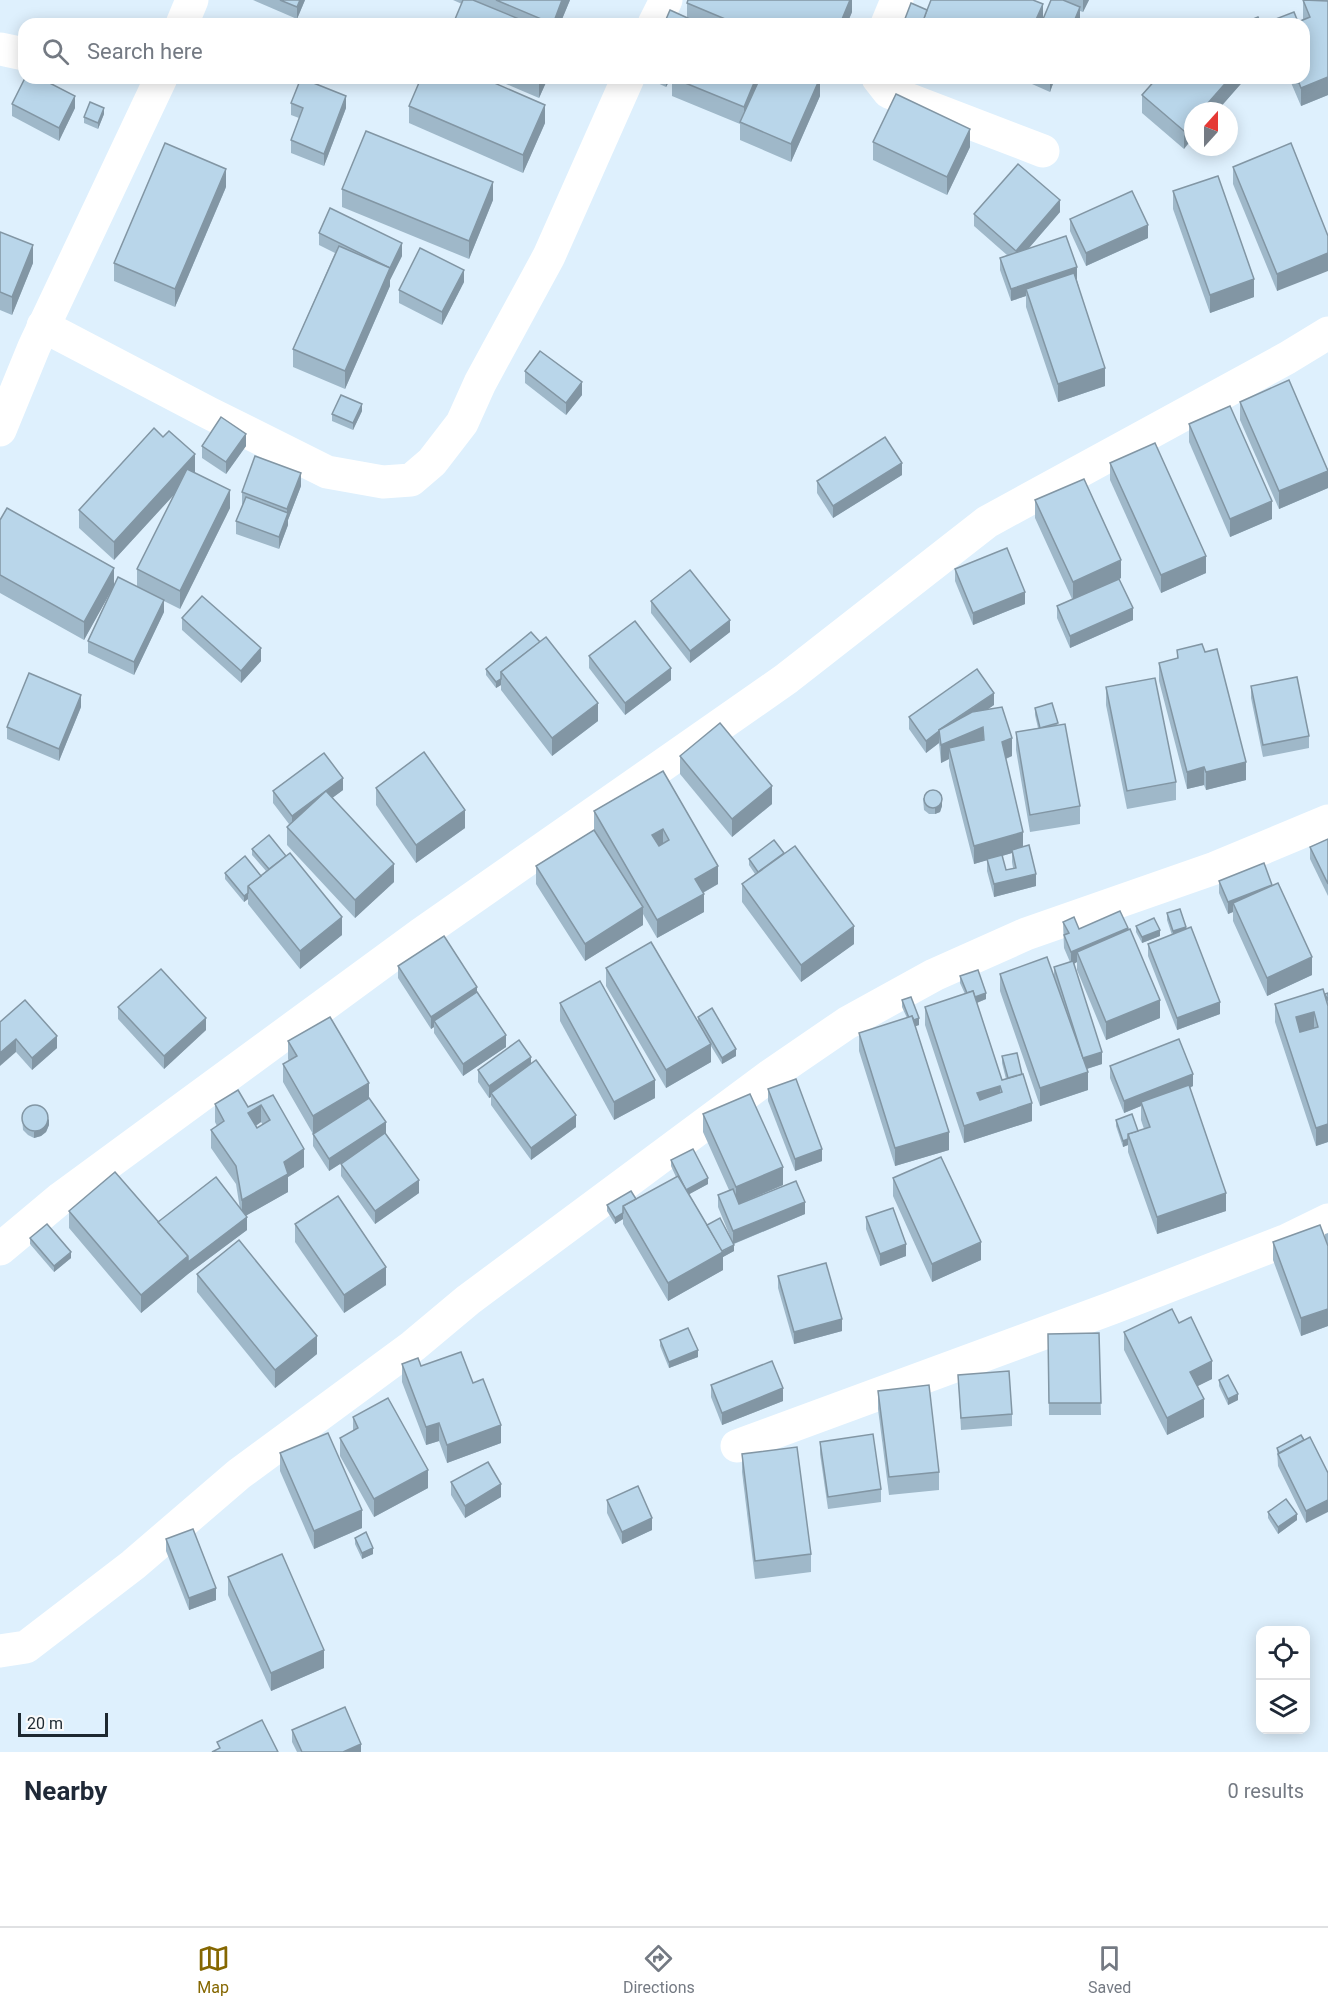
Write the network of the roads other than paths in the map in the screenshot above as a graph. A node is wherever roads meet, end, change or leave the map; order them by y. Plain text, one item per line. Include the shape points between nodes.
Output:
1 (192, 0) edge
2 (666, 0) edge
3 (897, 0) edge
4 (184, 18) edge
5 (657, 18) edge
6 (890, 18) edge
7 (0, 49) edge
8 (18, 53) edge
9 (149, 84) edge
10 (625, 84) edge
11 (883, 84) edge
12 (1042, 151) dead end
13 (43, 326) junction
14 (1328, 333) edge
15 (0, 430) edge
16 (1328, 821) edge
17 (1328, 1220) edge
18 (0, 1249) edge
19 (737, 1446) dead end
20 (0, 1651) edge

1 - 4 street
2 - 5 street
3 - 6 street
7 - 8 street
9 - 13 street
10 - 13 street via 549,256 462,423 432,462 411,480 383,482 327,472
11 - 12 street via 889,92
13 - 15 street
14 - 18 street via 987,522 786,679 411,941 61,1198
16 - 20 street via 1215,868 1026,934 934,975 847,1023 771,1075 239,1474 133,1565 26,1647
17 - 19 street via 1285,1241 1112,1308

